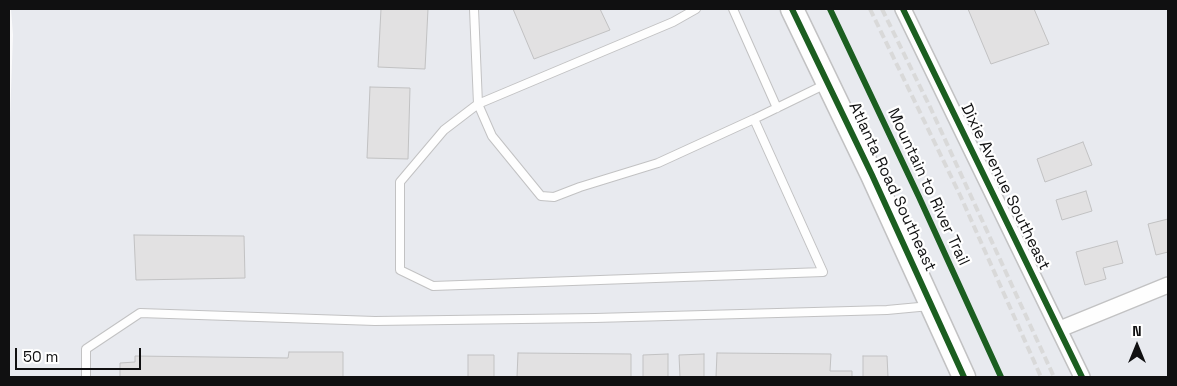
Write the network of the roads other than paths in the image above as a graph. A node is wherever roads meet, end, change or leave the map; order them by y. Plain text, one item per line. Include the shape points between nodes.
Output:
1 (474, 9) edge
2 (696, 9) edge
3 (733, 9) edge
4 (792, 9) edge
5 (903, 9) edge
6 (828, 83) junction
7 (478, 104) junction
8 (777, 108) junction
9 (754, 119) junction
10 (1168, 286) edge
11 (932, 306) junction
12 (1060, 329) junction
13 (86, 377) edge
14 (964, 377) edge
15 (1082, 377) edge

1 - 7 lane
2 - 7 lane via 673,22
3 - 8 lane
4 - 6 main road, Atlanta Road Southeast
5 - 12 street, Dixie Avenue Southeast
6 - 8 lane
6 - 11 main road, Atlanta Road Southeast
7 - 9 lane via 492,136 516,168 541,196 554,197 658,163
7 - 9 lane via 444,130 400,182 400,270 433,286 823,272
8 - 9 lane
10 - 12 street
11 - 13 lane via 887,310 375,321 140,313 86,349
11 - 14 main road, Atlanta Road Southeast
12 - 15 street, Dixie Avenue Southeast

